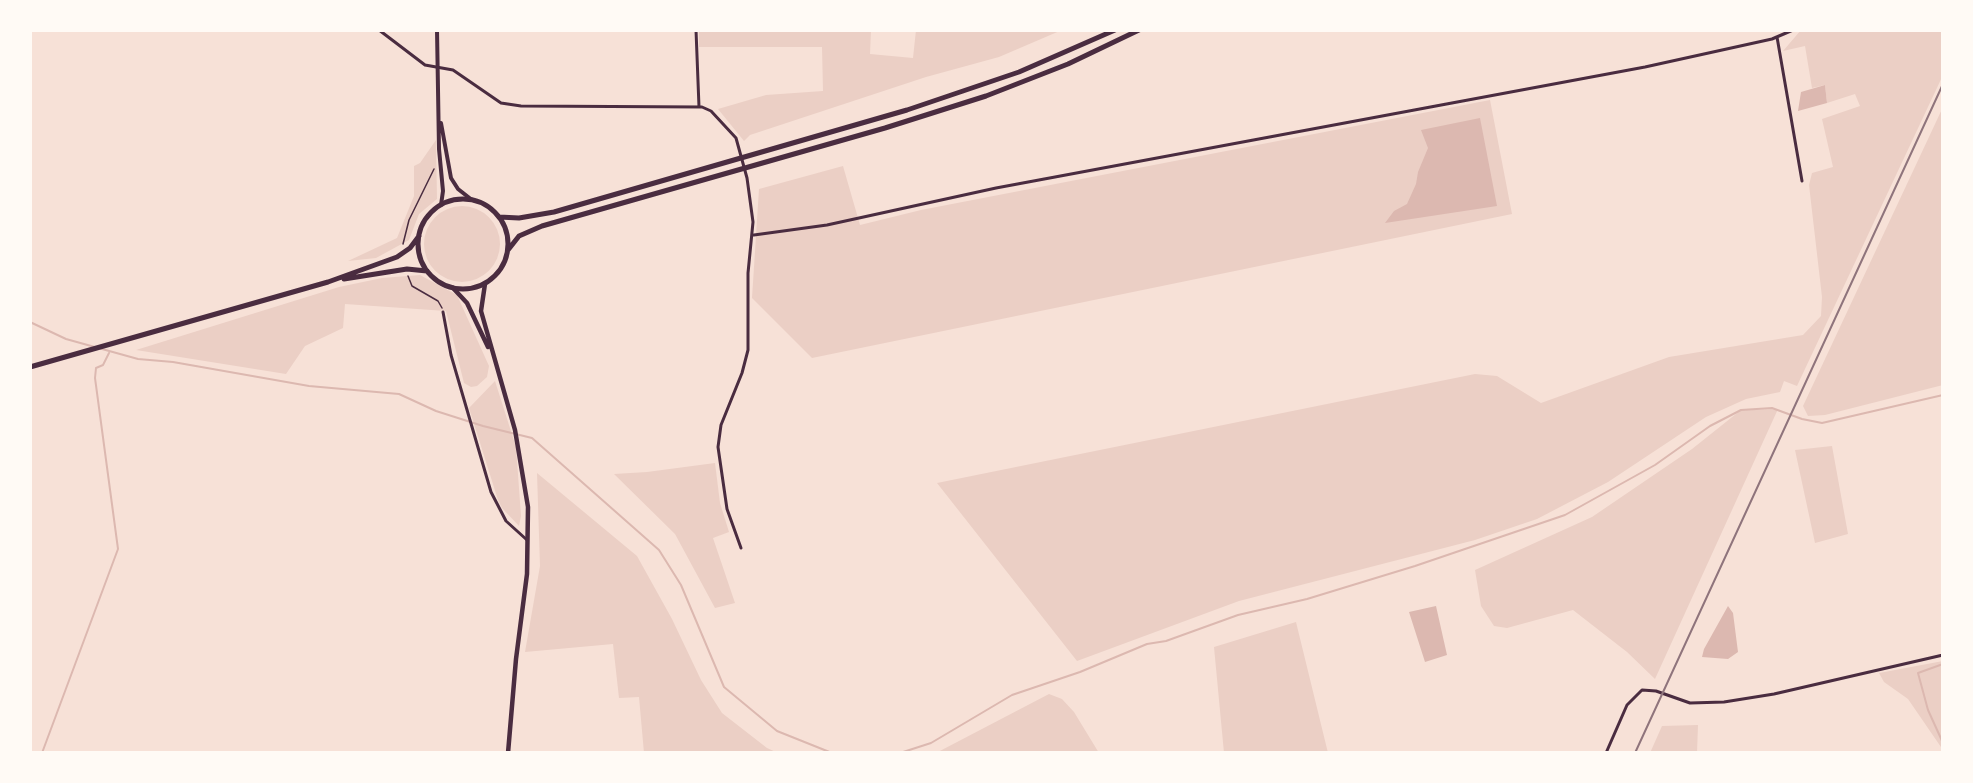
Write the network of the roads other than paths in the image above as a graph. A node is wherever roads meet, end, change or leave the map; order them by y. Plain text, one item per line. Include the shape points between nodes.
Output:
1 (379, 30) edge
2 (436, 30) edge
3 (696, 30) edge
4 (1115, 30) edge
5 (1139, 30) edge
6 (1793, 30) edge
7 (1777, 38) junction
8 (438, 68) junction
9 (699, 107) junction
10 (439, 115) junction
11 (1802, 181) dead end
12 (472, 200) junction
13 (441, 205) junction
14 (499, 217) junction
15 (754, 235) junction
16 (419, 236) junction
17 (508, 250) junction
18 (427, 271) junction
19 (328, 282) junction
20 (485, 284) junction
21 (453, 288) junction
22 (442, 312) dead end
23 (493, 358) junction
24 (30, 367) edge
25 (528, 541) junction
26 (741, 548) dead end
27 (1943, 655) edge
28 (508, 753) edge
29 (1606, 753) edge

1 - 8 street via 425,65
2 - 8 street
3 - 9 street
4 - 14 highway via 963,92 548,214
5 - 17 highway via 1068,64 986,96 542,226 519,236
6 - 7 street
7 - 11 street
7 - 15 street via 1645,67 996,188 827,225
8 - 9 street via 453,70 492,98 510,105
8 - 10 street
9 - 15 street via 711,111 739,144 750,190
10 - 12 street via 451,178
10 - 13 street
12 - 13 highway
12 - 14 highway
13 - 16 highway via 425,220
14 - 17 highway
15 - 26 street via 748,273 747,358 722,420 718,441 727,509
16 - 18 highway via 419,252
16 - 19 highway via 397,258
17 - 20 highway via 499,272
18 - 19 highway via 389,271
18 - 21 highway
19 - 24 highway
20 - 21 highway
20 - 23 main road via 481,310
21 - 23 main road via 469,306
22 - 25 street via 496,505
23 - 25 main road via 518,442 526,489
25 - 28 main road
27 - 29 street via 1724,702 1690,703 1656,690 1642,690 1627,705

